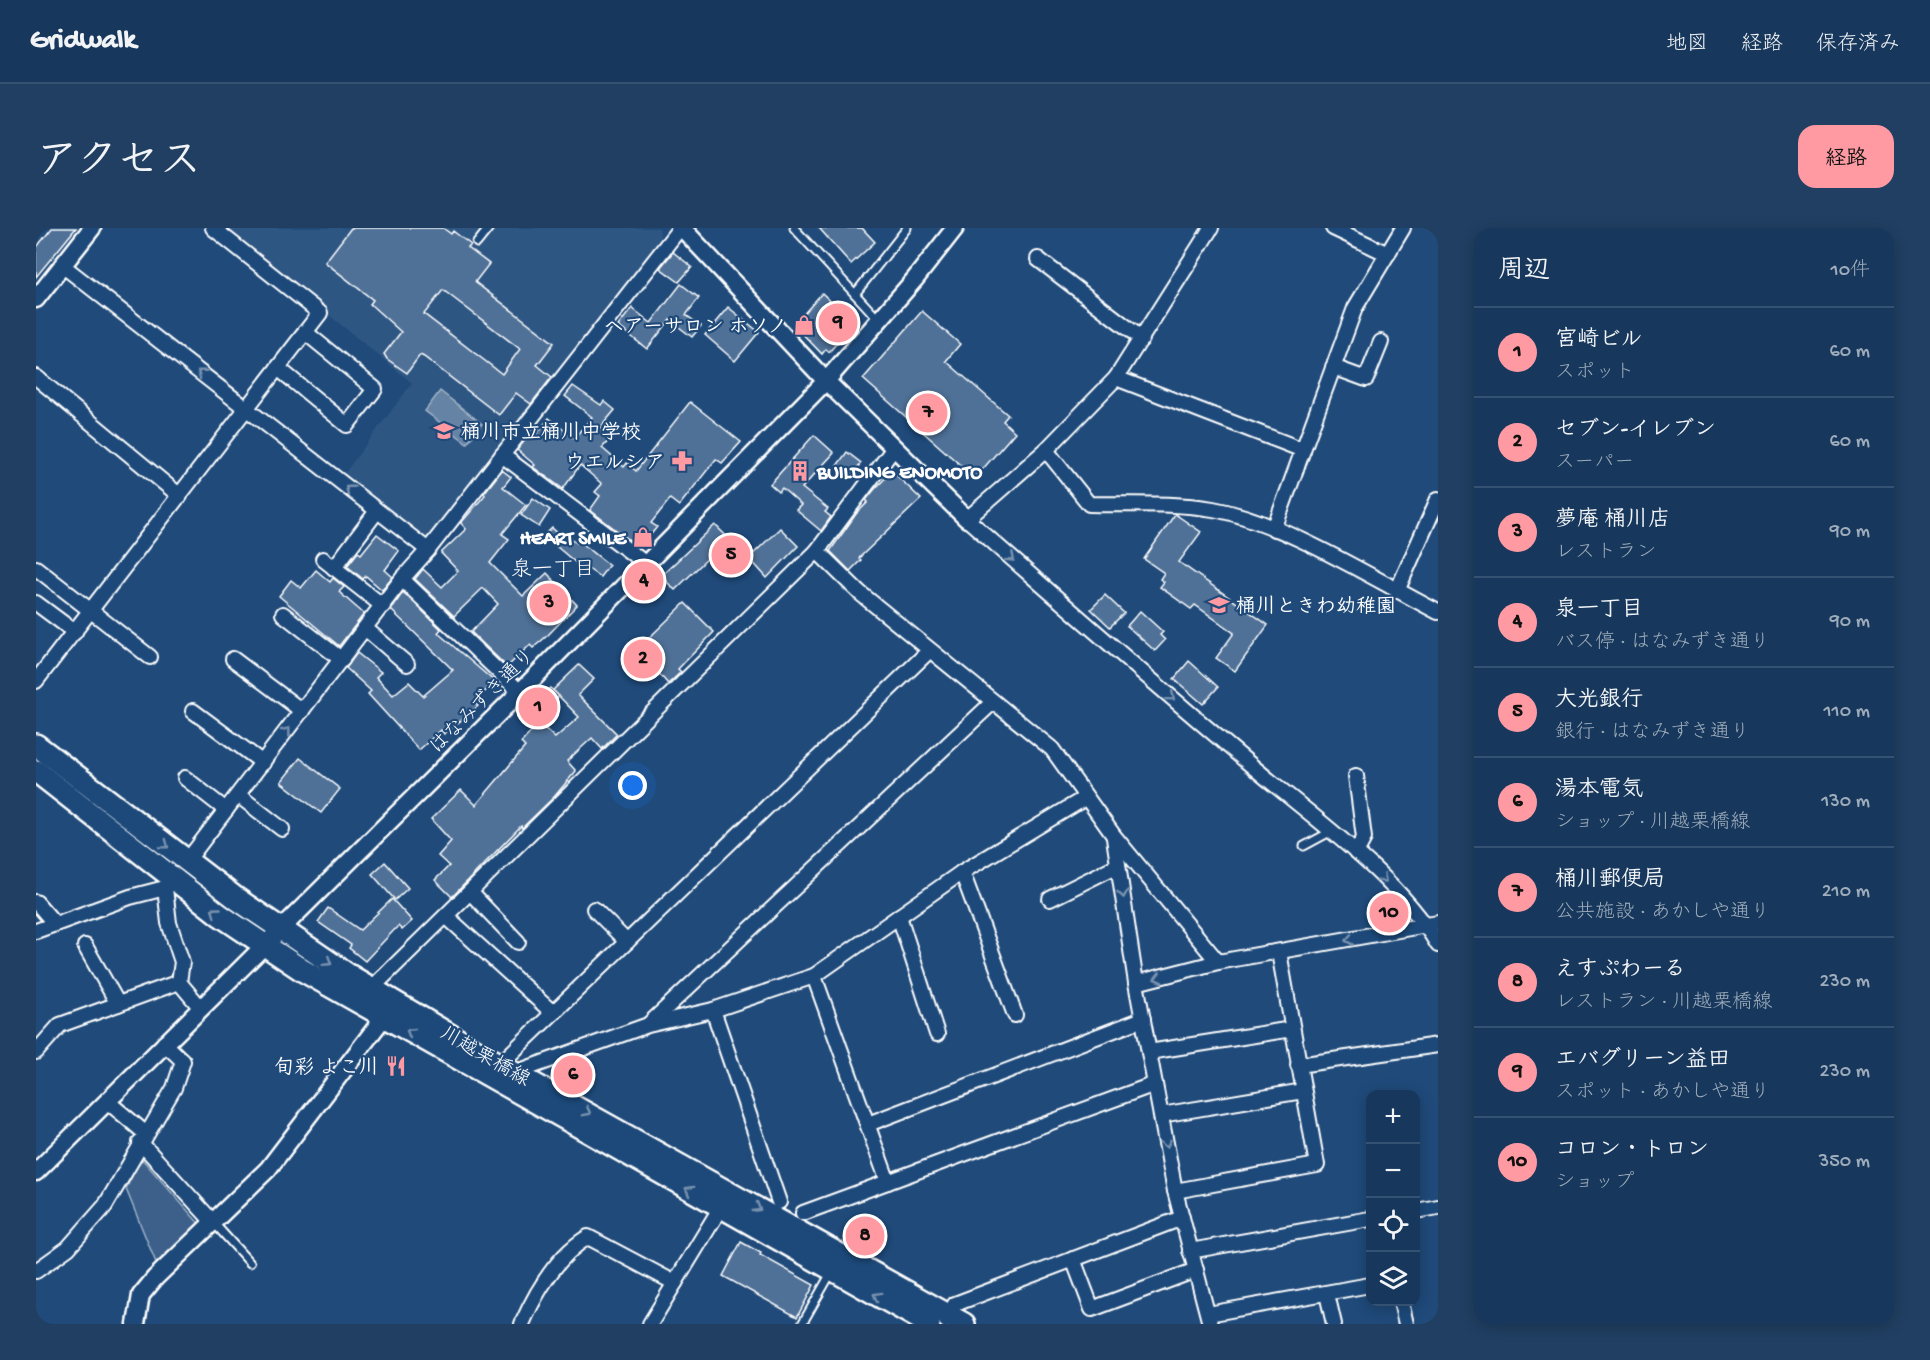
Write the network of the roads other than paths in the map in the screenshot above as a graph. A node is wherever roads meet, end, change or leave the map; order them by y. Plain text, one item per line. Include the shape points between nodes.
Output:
1 (92, 228) edge
2 (213, 228) edge
3 (489, 228) edge
4 (681, 228) edge
5 (794, 228) edge
6 (907, 228) edge
7 (955, 228) edge
8 (1211, 228) edge
9 (1333, 228) edge
10 (1403, 228) edge
11 (477, 243) dead end
12 (1388, 254) junction
13 (1038, 259) dead end
14 (62, 265) junction
15 (855, 294) junction
16 (36, 299) edge
17 (879, 320) junction
18 (305, 332) junction
19 (1142, 339) junction
20 (1381, 342) dead end
21 (1333, 367) junction
22 (278, 368) junction
23 (36, 377) edge
24 (1116, 378) junction
25 (826, 381) junction
26 (247, 409) junction
27 (894, 448) junction
28 (1046, 450) junction
29 (1303, 450) junction
30 (502, 455) junction
31 (180, 496) junction
32 (1438, 500) edge
33 (377, 511) junction
34 (1435, 515) edge
35 (967, 519) junction
36 (1274, 529) junction
37 (428, 550) junction
38 (817, 551) junction
39 (323, 559) dead end
40 (645, 564) junction
41 (36, 568) edge
42 (334, 568) junction
43 (402, 579) junction
44 (1397, 591) junction
45 (36, 603) edge
46 (383, 606) junction
47 (92, 610) junction
48 (1438, 612) edge
49 (283, 614) dead end
50 (366, 629) junction
51 (75, 632) junction
52 (929, 651) junction
53 (150, 657) dead end
54 (233, 659) dead end
55 (342, 660) junction
56 (407, 663) dead end
57 (36, 681) edge
58 (520, 692) junction
59 (992, 703) junction
60 (193, 711) dead end
61 (303, 711) junction
62 (36, 728) edge
63 (36, 745) edge
64 (263, 763) junction
65 (36, 771) edge
66 (1356, 776) dead end
67 (185, 778) dead end
68 (36, 785) edge
69 (238, 795) junction
70 (1085, 798) junction
71 (226, 810) junction
72 (136, 822) junction
73 (282, 829) dead end
74 (1330, 832) junction
75 (1114, 836) junction
76 (123, 842) junction
77 (1304, 846) dead end
78 (1356, 853) junction
79 (187, 861) junction
80 (1118, 865) junction
81 (962, 872) junction
82 (169, 883) junction
83 (471, 893) junction
84 (1050, 899) dead end
85 (36, 902) edge
86 (594, 909) dead end
87 (446, 916) junction
88 (898, 916) junction
89 (56, 924) junction
90 (1433, 924) edge
91 (279, 928) junction
92 (36, 931) edge
93 (518, 942) dead end
94 (627, 942) junction
95 (263, 944) junction
96 (1438, 945) edge
97 (85, 946) dead end
98 (1279, 952) junction
99 (1218, 962) junction
100 (814, 976) junction
101 (179, 982) junction
102 (1136, 983) junction
103 (372, 988) junction
104 (118, 1004) junction
105 (200, 1007) junction
106 (713, 1010) junction
107 (553, 1013) junction
108 (1015, 1015) dead end
109 (384, 1017) junction
110 (1143, 1018) junction
111 (648, 1025) junction
112 (1292, 1029) junction
113 (937, 1034) dead end
114 (164, 1043) junction
115 (1438, 1045) edge
116 (36, 1052) edge
117 (1149, 1052) junction
118 (1298, 1065) junction
119 (507, 1069) junction
120 (1155, 1084) junction
121 (1303, 1091) junction
122 (107, 1101) junction
123 (1161, 1115) junction
124 (868, 1124) junction
125 (143, 1137) junction
126 (36, 1172) edge
127 (888, 1182) junction
128 (1175, 1191) junction
129 (779, 1202) dead end
130 (721, 1207) junction
131 (1438, 1207) edge
132 (1420, 1210) edge
133 (803, 1212) dead end
134 (1182, 1218) junction
135 (1366, 1220) edge
136 (213, 1222) junction
137 (1190, 1251) junction
138 (1073, 1259) junction
139 (250, 1263) dead end
140 (1196, 1270) junction
141 (36, 1271) edge
142 (832, 1271) junction
143 (675, 1283) junction
144 (1366, 1286) edge
145 (1327, 1294) junction
146 (1402, 1306) edge
147 (1209, 1319) edge
148 (952, 1321) edge
149 (136, 1324) edge
150 (522, 1324) edge
151 (650, 1324) edge
152 (802, 1324) edge
153 (929, 1324) edge
154 (1334, 1324) edge
155 (1406, 1324) edge

1 - 14 street
2 - 18 street via 320,313
3 - 11 lane
4 - 25 street
4 - 30 street
5 - 15 lane
6 - 15 lane
7 - 17 street, はなみずき通り
8 - 19 street
9 - 12 street
10 - 12 street
12 - 21 street via 1355,308
13 - 19 street
14 - 16 street
26 -> 14 street
15 - 17 lane
17 - 25 street, はなみずき通り
18 - 22 street
18 - 22 street via 375,389 347,424
19 - 24 street
20 - 21 street via 1366,379
21 - 29 street
22 - 26 street
23 - 31 street
24 - 28 street
24 - 29 street
25 - 27 street
25 - 40 street, はなみずき通り
26 - 31 street
33 -> 26 street
27 - 35 street
27 - 38 street
28 - 35 street
28 - 36 street via 1089,504 1214,509
29 - 36 street
30 - 37 street
30 - 40 street
31 - 47 street
32 - 34 street
33 - 37 street
33 - 42 street
34 - 44 street
35 -> 74 street
36 - 44 street
37 - 43 street
38 - 52 street
38 - 83 street
39 - 42 street
40 - 58 street, はなみずき通り
41 - 47 street
42 - 46 street
43 - 46 street
43 - 58 street
44 - 48 street
45 - 51 street
46 - 50 street
47 - 51 street
47 - 53 street
49 - 55 street
50 - 55 street
50 - 56 street
51 - 57 street
52 - 59 street
52 - 94 street
54 - 61 street
55 - 61 street
58 - 91 street, はなみずき通り
59 - 70 street via 1052,749
59 - 111 street
60 - 64 street
64 -> 61 street
62 - 72 main road via 85,768
63 - 72 main road, 川越栗橋線
64 - 69 street
65 - 76 main road, 川越栗橋線
66 - 78 street via 1364,838
67 - 71 street
68 - 76 main road
69 - 71 street
69 - 73 street
70 - 75 street
70 - 81 street
71 - 79 street
72 -> 79 main road, 川越栗橋線
74 - 77 lane
74 - 78 street
75 - 80 street
75 - 99 street
76 - 82 main road, 川越栗橋線
78 -> 90 street
79 - 91 main road, 川越栗橋線
80 - 84 street
80 -> 102 street
81 - 88 street
81 - 108 street
82 - 89 street
95 -> 82 main road, 川越栗橋線
82 - 101 street via 169,923 182,962
83 - 87 street
83 - 93 street
85 - 89 street
86 - 94 street
87 - 103 street
87 - 107 street
88 - 100 street
88 - 113 street
89 - 92 street
90 - 96 street
90 -> 98 street
91 - 95 street, はなみずき通り
91 -> 103 main road, 川越栗橋線
94 - 107 street
95 - 105 street, はなみずき通り
95 - 109 main road, 川越栗橋線
97 - 104 street
98 - 99 street
98 - 112 street
99 -> 102 street
100 - 106 street
100 - 124 street
101 - 104 street
101 - 105 street
102 - 110 street
103 - 119 main road, 川越栗橋線
104 - 116 street via 60,1024
105 - 114 street, はなみずき通り
106 - 111 street
106 - 129 street
107 - 119 street
130 -> 109 main road, 川越栗橋線
109 - 136 street via 268,1169
110 - 117 street
110 - 124 street
111 - 119 street
112 - 117 street
112 - 118 street
114 - 122 street, はなみずき通り
114 - 125 street via 183,1061 174,1088
115 - 118 street
117 - 120 street
118 - 121 street
119 -> 148 main road, 川越栗橋線
120 - 123 street
120 - 127 street
121 - 123 street
121 - 128 street via 1317,1165
122 - 125 street
122 - 126 street, はなみずき通り
123 -> 128 street
124 - 127 street
125 - 136 street
125 - 141 street via 105,1206 69,1248
127 - 133 street
128 - 134 street
130 - 142 main road, 川越栗橋線
130 - 143 street
131 - 132 street
134 - 137 street
134 - 138 street
135 - 137 street
136 - 139 lane
136 - 149 street via 141,1295
137 - 140 street
138 - 140 street via 1092,1310
138 - 148 street via 955,1304
140 - 147 street
142 - 152 lane
153 -> 142 main road, 川越栗橋線
143 - 150 street via 588,1237 570,1248
143 - 151 street
144 - 145 street
145 - 147 street
145 - 154 street
146 - 155 street

